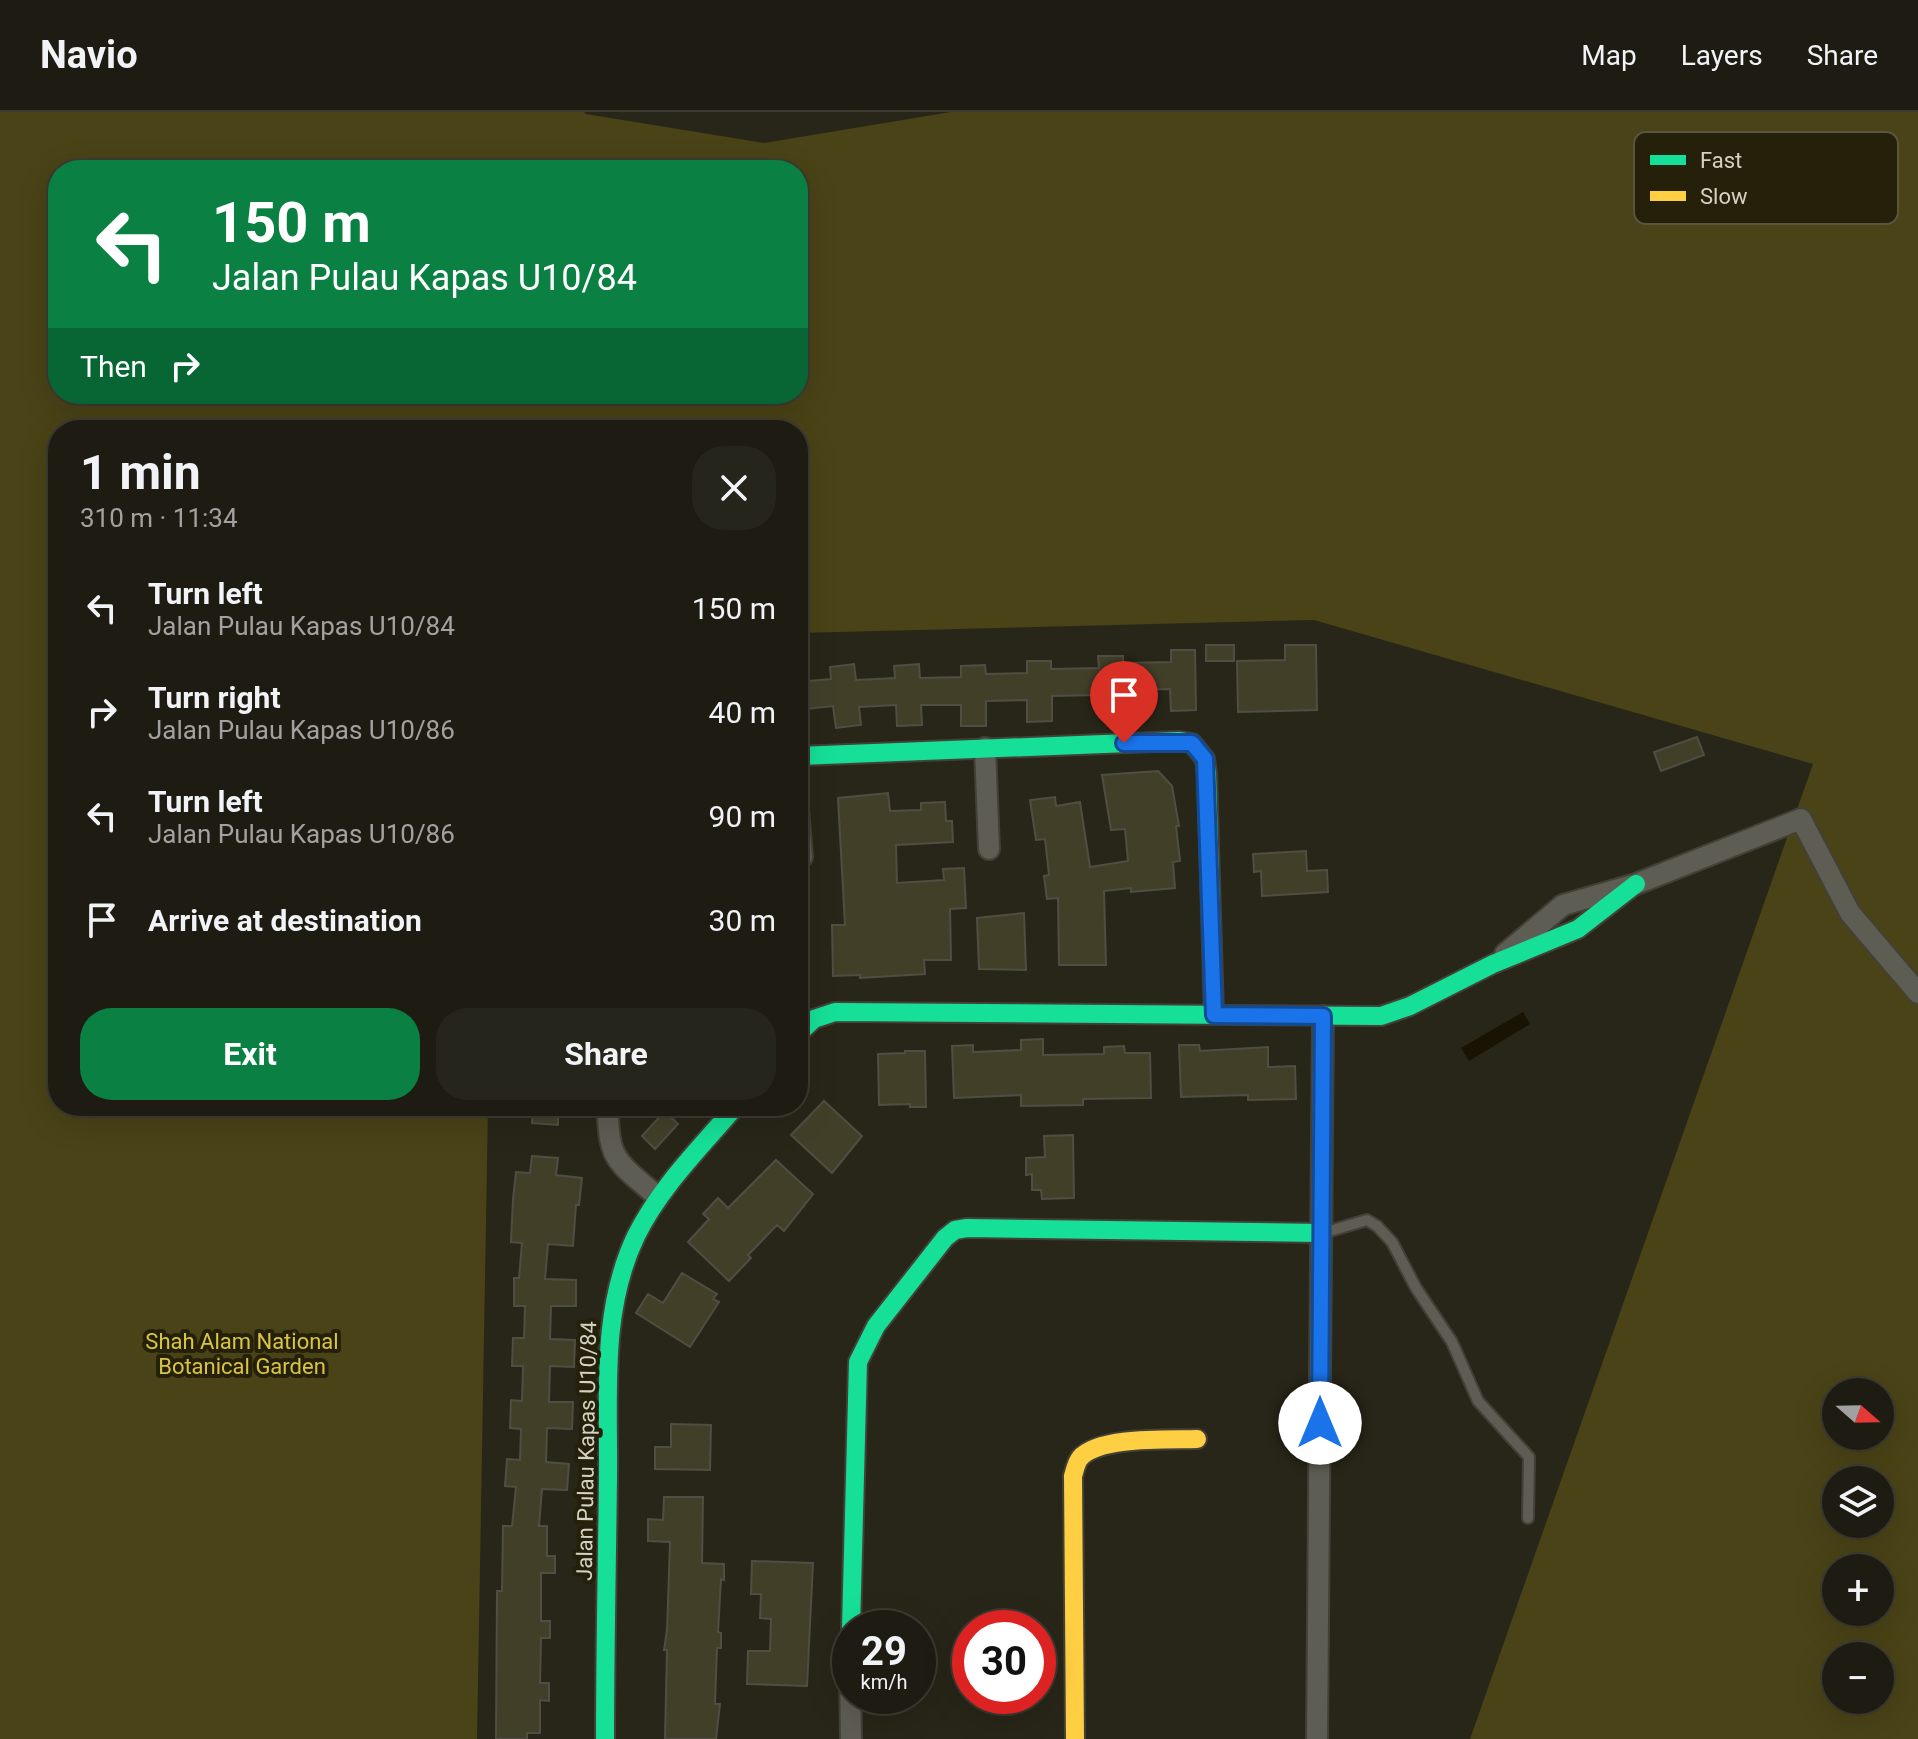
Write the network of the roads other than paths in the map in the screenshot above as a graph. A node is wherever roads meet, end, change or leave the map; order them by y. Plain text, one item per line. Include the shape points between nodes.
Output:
1 (985, 748) junction
2 (808, 756) edge
3 (989, 849) dead end
4 (1636, 884) junction
5 (1493, 964) junction
6 (1918, 993) edge
7 (1214, 1015) junction
8 (1323, 1016) junction
9 (808, 1022) edge
10 (608, 1116) edge
11 (727, 1116) edge
12 (658, 1197) junction
13 (1322, 1233) junction
14 (1197, 1439) dead end
15 (1528, 1518) dead end
16 (851, 1610) edge
17 (851, 1714) edge
18 (605, 1739) edge
19 (851, 1739) edge
20 (1075, 1739) edge
21 (1317, 1739) edge

1 - 2 street
1 - 3 street
1 - 7 street via 1179,741 1200,751 1207,774
4 - 5 street via 1578,929
4 - 5 street via 1563,905
4 - 6 street via 1801,819 1850,913
5 - 8 street via 1381,1016
7 - 8 street
7 - 9 street via 835,1012
8 - 13 street
10 - 12 street via 613,1155
11 - 12 street, Jalan Pulau Kapas U10/84
12 - 18 street, Jalan Pulau Kapas U10/84 via 624,1263 613,1309
13 - 15 lane via 1367,1220 1392,1242 1452,1342 1478,1401 1529,1457
13 - 16 street via 967,1228 945,1238 876,1326 858,1362
13 - 21 street
14 - 20 street via 1111,1445 1078,1459 1073,1476
17 - 19 street

